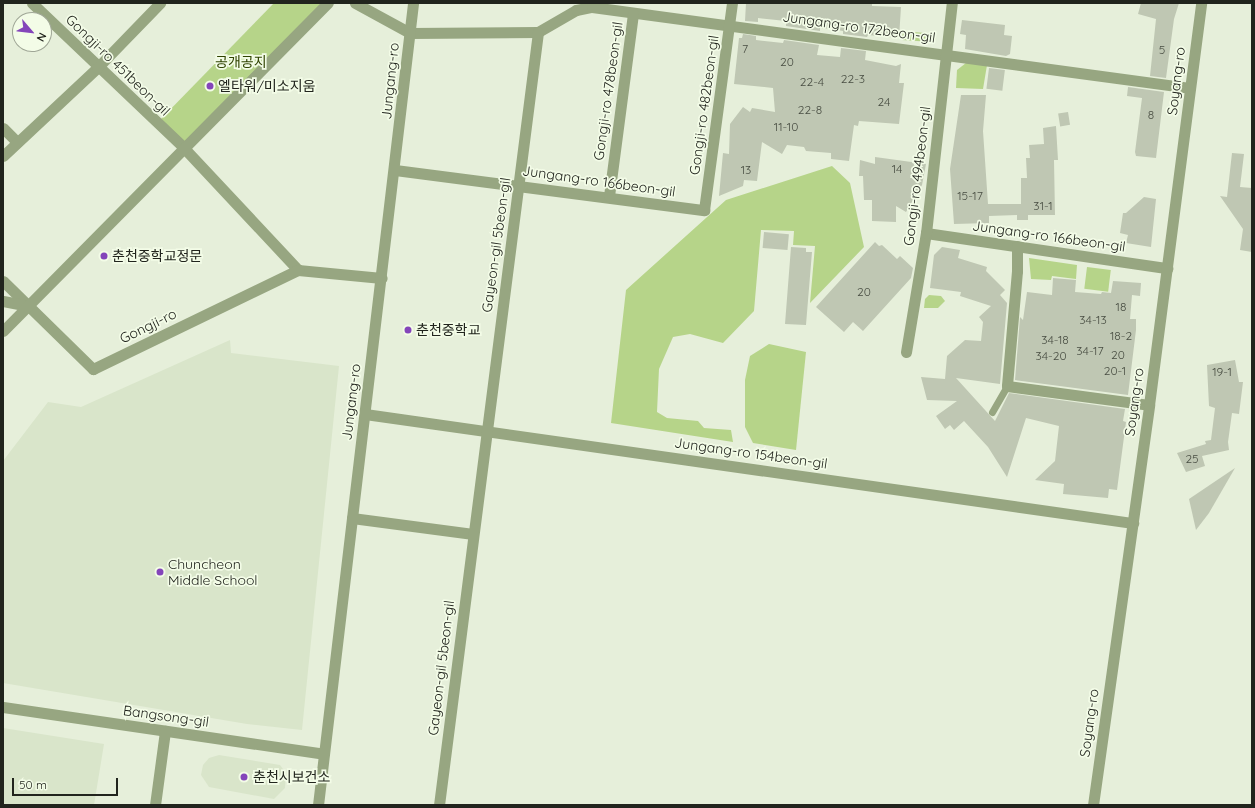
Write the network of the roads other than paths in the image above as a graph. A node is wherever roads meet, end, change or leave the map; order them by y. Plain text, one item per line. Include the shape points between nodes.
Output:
1 (32, 3) edge
2 (160, 3) edge
3 (328, 3) edge
4 (355, 3) edge
5 (413, 3) edge
6 (732, 3) edge
7 (952, 3) edge
8 (1201, 3) edge
9 (593, 5) edge
10 (633, 14) junction
11 (731, 25) junction
12 (538, 32) junction
13 (410, 33) junction
14 (946, 54) junction
15 (97, 68) junction
16 (1190, 88) junction
17 (3, 128) edge
18 (17, 142) junction
19 (184, 148) junction
20 (3, 156) edge
21 (395, 170) junction
22 (519, 185) junction
23 (609, 196) junction
24 (704, 210) joint
25 (926, 233) junction
26 (1017, 246) junction
27 (1167, 268) junction
28 (298, 270) junction
29 (382, 278) junction
30 (3, 281) edge
31 (3, 300) edge
32 (28, 306) junction
33 (3, 331) edge
34 (906, 352) dead end
35 (1007, 386) junction
36 (1149, 405) junction
37 (992, 412) dead end
38 (365, 414) junction
39 (486, 430) junction
40 (352, 518) junction
41 (1133, 523) junction
42 (473, 534) junction
43 (3, 707) edge
44 (165, 731) junction
45 (324, 754) junction
46 (155, 805) edge
47 (318, 805) edge
48 (439, 805) edge
49 (1093, 805) edge

1 - 15 street, Gongji-ro 451beon-gil
2 - 15 street
3 - 19 street
4 - 13 street
5 - 13 street, Jungang-ro
6 - 11 street, Gongji-ro 482beon-gil
7 - 14 street, Gongji-ro 494beon-gil
8 - 16 street, Soyang-ro
9 - 10 street, Jungang-ro 172beon-gil
9 - 12 street, Jungang-ro 172beon-gil via 576,10
10 - 11 street, Jungang-ro 172beon-gil
10 - 23 street, Gongji-ro 478beon-gil
11 - 14 street, Jungang-ro 172beon-gil
11 - 24 street, Gongji-ro 482beon-gil
12 - 13 street, Jungang-ro 172beon-gil
12 - 22 street, Gayeon-gil 5beon-gil
13 - 21 street, Jungang-ro
14 - 16 street, Jungang-ro 172beon-gil
14 - 25 street, Gongji-ro 494beon-gil
15 - 18 street
15 - 19 street, Gongji-ro 451beon-gil
16 - 27 street, Soyang-ro
17 - 18 street
18 - 20 street
19 - 28 street
19 - 32 street
21 - 22 street, Jungang-ro 166beon-gil
21 - 29 street, Jungang-ro
22 - 23 street, Jungang-ro 166beon-gil
22 - 39 street, Gayeon-gil 5beon-gil
23 - 24 street, Jungang-ro 166beon-gil
25 - 26 street, Jungang-ro 166beon-gil
25 - 34 street, Gongji-ro 494beon-gil
26 - 27 street, Jungang-ro 166beon-gil
26 - 35 street
27 - 36 street, Soyang-ro
28 - 29 street
28 - 32 street, Gongji-ro via 94,369
29 - 38 street, Jungang-ro
30 - 32 street
31 - 32 street
32 - 33 street
35 - 36 street
35 - 37 lane
36 - 41 street, Soyang-ro
38 - 39 street, Jungang-ro 154beon-gil
38 - 40 street, Jungang-ro
39 - 41 street, Jungang-ro 154beon-gil
39 - 42 street, Gayeon-gil 5beon-gil
40 - 42 street
40 - 45 street, Jungang-ro
41 - 49 street, Soyang-ro
42 - 48 street, Gayeon-gil 5beon-gil
43 - 44 street, Bangsong-gil
44 - 45 street, Bangsong-gil
44 - 46 street
45 - 47 street, Jungang-ro

